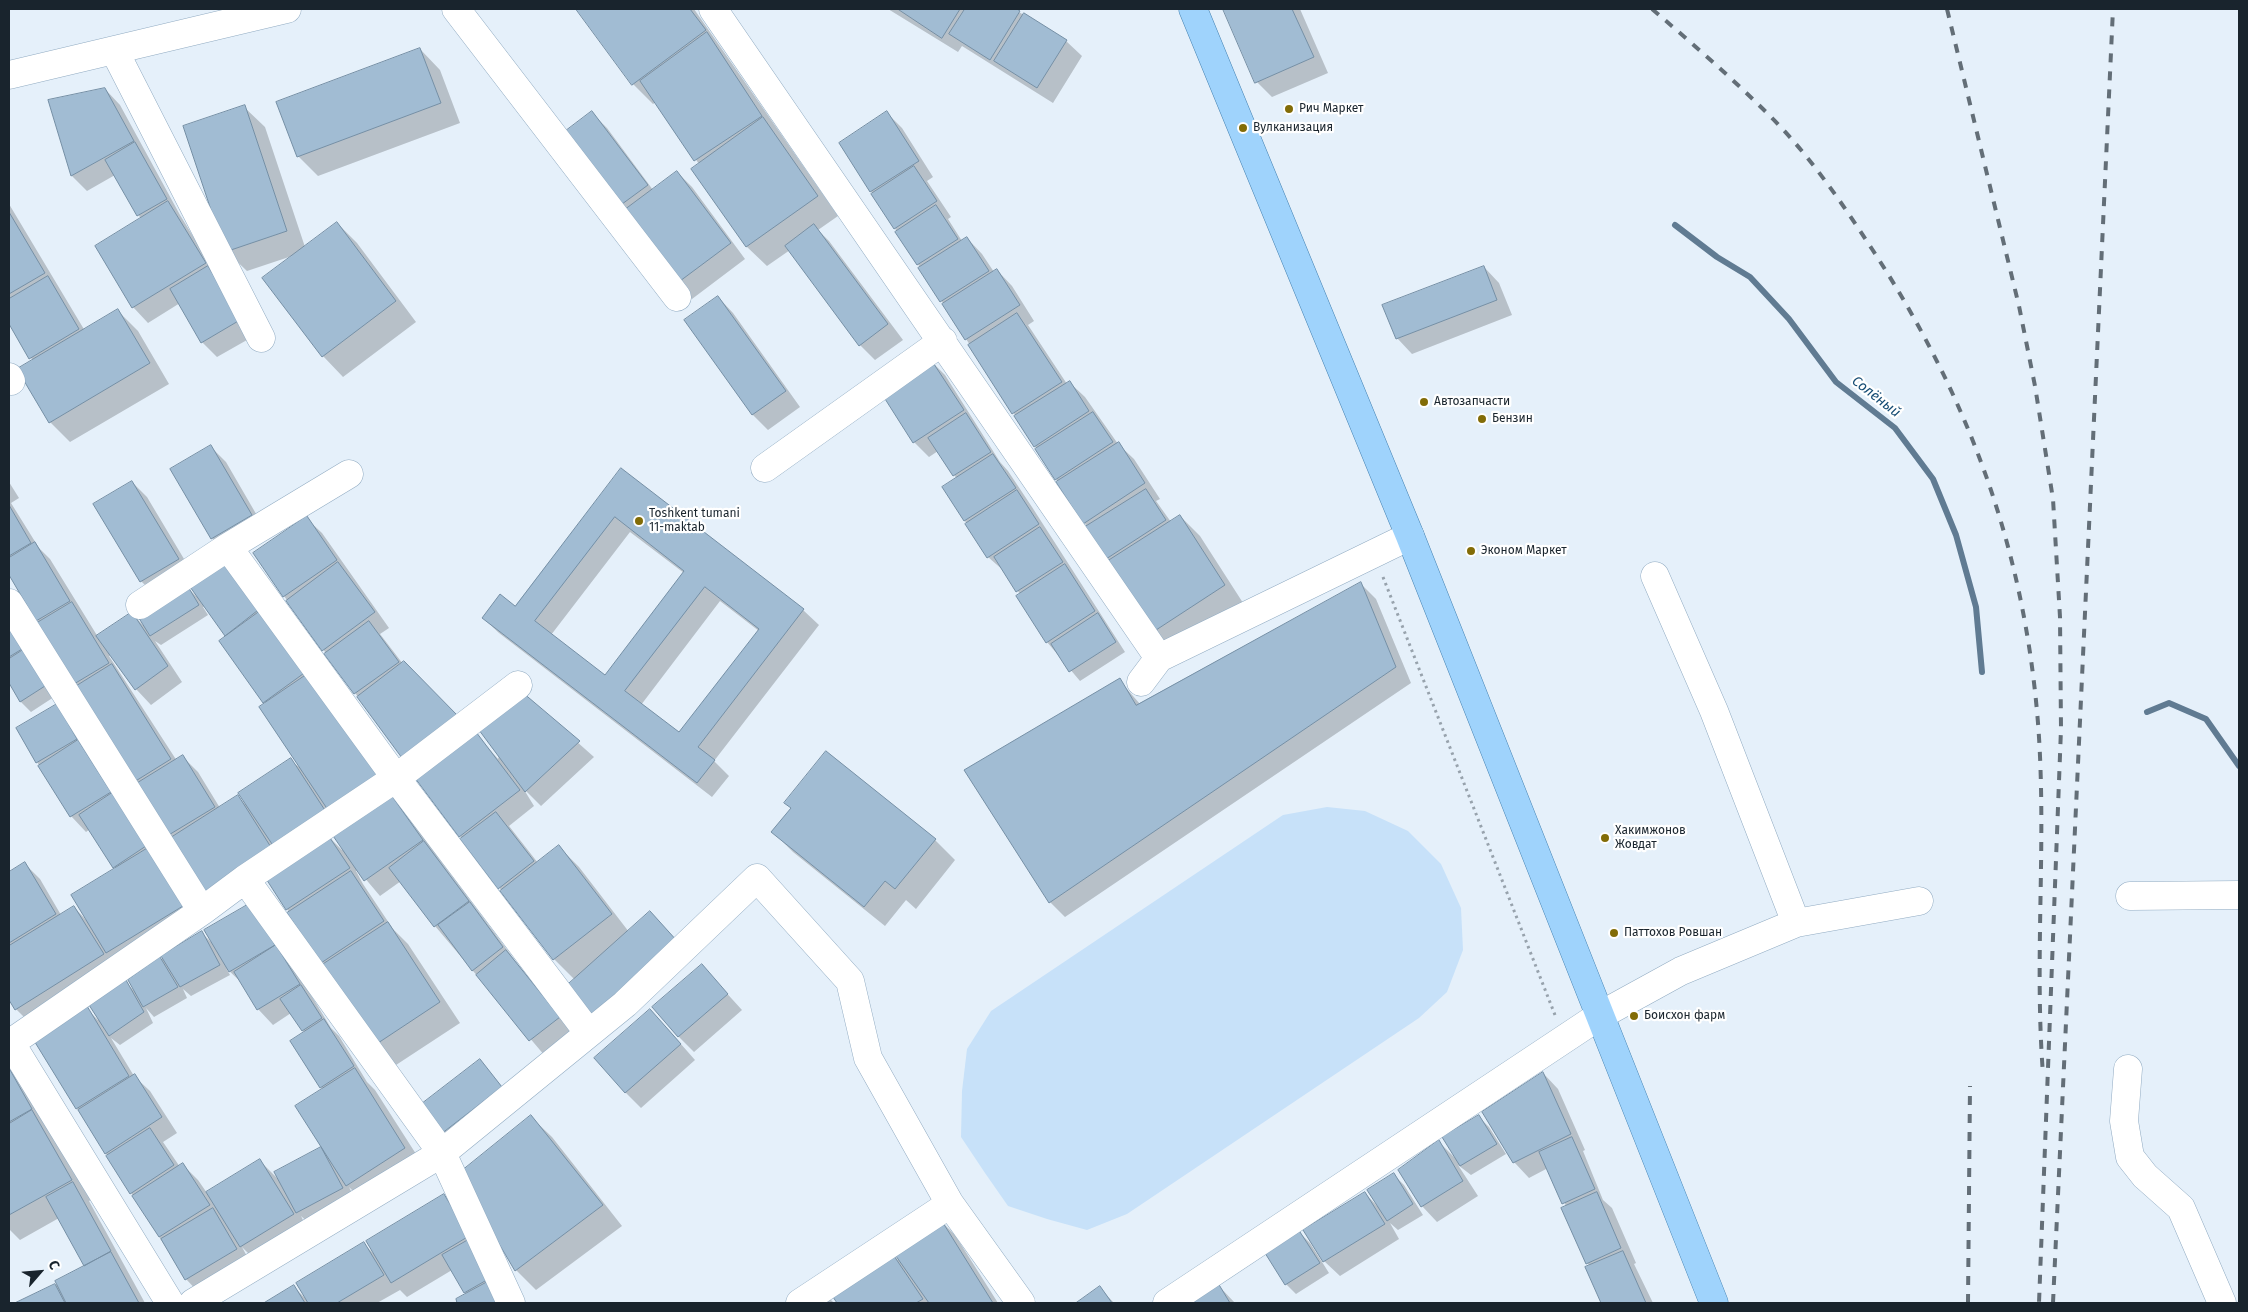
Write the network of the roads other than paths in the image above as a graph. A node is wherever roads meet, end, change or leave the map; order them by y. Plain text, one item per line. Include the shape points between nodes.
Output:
1 (287, 9) edge
2 (456, 9) edge
3 (713, 9) edge
4 (1193, 9) edge
5 (114, 50) junction
6 (9, 74) edge
7 (677, 297) dead end
8 (261, 338) dead end
9 (943, 341) junction
10 (764, 468) dead end
11 (349, 474) dead end
12 (1410, 536) junction
13 (228, 547) junction
14 (1655, 576) dead end
15 (9, 603) edge
16 (140, 605) dead end
17 (1159, 658) junction
18 (1141, 682) dead end
19 (518, 685) dead end
20 (396, 778) junction
21 (245, 879) junction
22 (2239, 895) edge
23 (2130, 896) dead end
24 (1919, 900) dead end
25 (202, 912) junction
26 (1796, 923) junction
27 (1599, 1016) junction
28 (588, 1032) junction
29 (9, 1042) edge
30 (2128, 1069) dead end
31 (442, 1153) junction
32 (950, 1204) junction
33 (170, 1303) edge
34 (193, 1303) edge
35 (511, 1303) edge
36 (800, 1303) edge
37 (1022, 1303) edge
38 (1167, 1303) edge
39 (1714, 1303) edge
40 (2222, 1303) edge

1 - 5 street
2 - 7 street
3 - 9 street
4 - 12 main road
5 - 6 street
5 - 8 street
9 - 10 street
9 - 17 street
11 - 13 street
12 - 17 street
12 - 27 main road
13 - 16 street
13 - 20 street
14 - 26 street via 1714,711
15 - 25 street
17 - 18 street
19 - 20 street
20 - 21 street
20 - 28 street
21 - 25 street
21 - 31 street
22 - 23 street
24 - 26 street
25 - 29 street
26 - 27 street via 1681,971
27 - 38 street
27 - 39 main road
28 - 31 street
28 - 32 street via 625,1004 757,878 850,981 868,1058
29 - 33 street
30 - 40 street via 2124,1121 2130,1157 2145,1176 2181,1208
31 - 34 street
31 - 35 street
32 - 36 street
32 - 37 street

